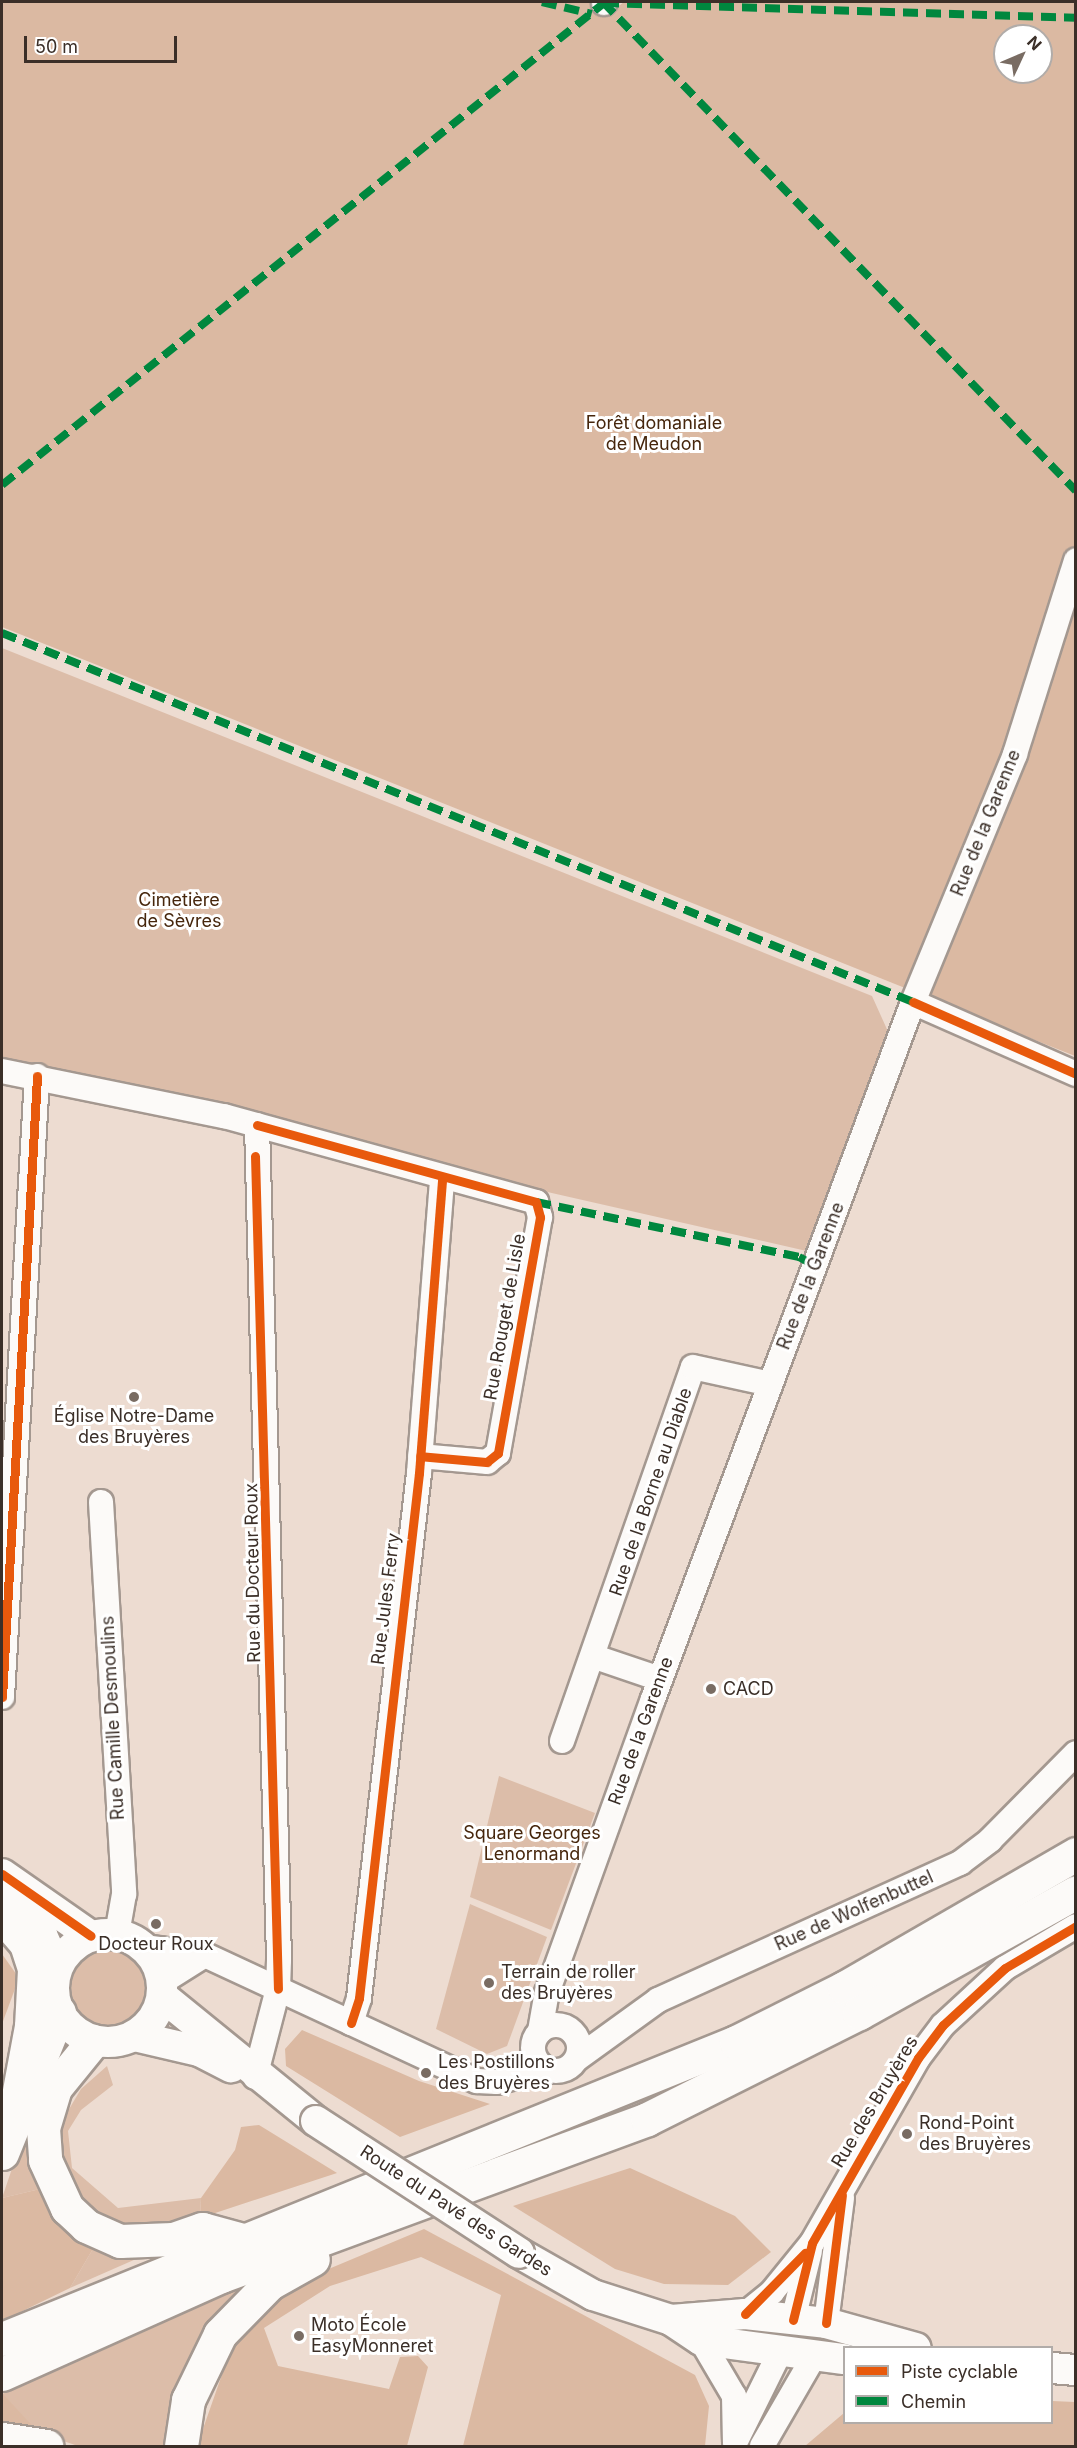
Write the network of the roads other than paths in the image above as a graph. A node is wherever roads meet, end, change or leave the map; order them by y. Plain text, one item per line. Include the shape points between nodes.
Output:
1 (1076, 560) edge
2 (913, 1002) junction
3 (2, 1071) edge
4 (1076, 1074) edge
5 (37, 1076) junction
6 (256, 1125) junction
7 (442, 1178) junction
8 (770, 1384) junction
9 (420, 1456) junction
10 (100, 1502) dead end
11 (595, 1657) junction
12 (660, 1679) junction
13 (2, 1697) edge
14 (562, 1741) dead end
15 (1076, 1753) edge
16 (1076, 1854) edge
17 (2, 1874) edge
18 (2, 1883) edge
19 (1076, 1892) edge
20 (2, 1916) edge
21 (1076, 1926) edge
22 (104, 1935) junction
23 (144, 1947) junction
24 (205, 1955) junction
25 (57, 1968) junction
26 (162, 1989) junction
27 (278, 1989) junction
28 (547, 1992) junction
29 (58, 2012) junction
30 (351, 2023) junction
31 (569, 2029) junction
32 (606, 2033) junction
33 (134, 2036) junction
34 (93, 2041) junction
35 (540, 2051) junction
36 (578, 2058) junction
37 (255, 2076) junction
38 (16, 2107) junction
39 (2, 2153) edge
40 (843, 2186) junction
41 (408, 2208) junction
42 (240, 2239) junction
43 (812, 2243) junction
44 (745, 2314) junction
45 (671, 2320) junction
46 (793, 2320) junction
47 (826, 2324) junction
48 (2, 2339) edge
49 (701, 2340) junction
50 (908, 2346) edge
51 (780, 2352) junction
52 (813, 2358) junction
53 (843, 2359) edge
54 (1053, 2367) edge
55 (1076, 2370) edge
56 (2, 2374) edge
57 (2, 2439) edge
58 (734, 2445) edge
59 (46, 2446) edge
60 (181, 2446) edge
61 (762, 2446) edge

1 - 2 street, Rue de la Garenne via 1014,754
2 - 4 street
2 - 8 street, Rue de la Garenne
3 - 5 street, Rue Rouget de Lisle
5 - 6 street, Rue Rouget de Lisle
5 - 13 street
6 - 7 street, Rue Rouget de Lisle
6 - 27 street, Rue du Docteur Roux
7 - 9 street, Rue Jules Ferry
7 - 9 street, Rue Rouget de Lisle via 528,1198 536,1202 540,1217 498,1453 487,1462
8 - 11 street, Rue de la Borne au Diable via 693,1368
8 - 12 street, Rue de la Garenne
9 - 30 street, Rue Jules Ferry via 359,1998
10 - 22 street, Rue Camille Desmoulins via 124,1894
11 - 12 street
11 - 14 street, Rue de la Borne au Diable
12 - 28 street, Rue de la Garenne
15 - 32 street, Rue de Wolfenbuttel via 990,1840 960,1863 658,2000
16 - 42 highway via 844,1988 736,2042
17 - 22 main road
18 - 25 main road via 42,1935
19 - 41 highway via 890,1997 657,2114
20 - 38 highway via 26,1944 34,1969 31,2026
21 - 40 street, Rue des Bruyères via 1005,1968 943,2025 918,2058
22 - 23 main road
22 - 25 main road via 65,1954
23 - 24 street
23 - 26 main road
24 - 26 street
24 - 27 street
25 - 29 main road
26 - 33 main road via 157,2012
26 - 37 main road, Route du Pavé des Gardes
27 - 30 street
27 - 37 street, Rue du Docteur Roux
28 - 31 street
28 - 35 street, Rue de la Garenne
29 - 34 main road via 67,2024
29 - 38 highway via 41,2062
30 - 35 street via 468,2078 514,2079
31 - 32 street
31 - 35 street via 552,2025
31 - 36 street via 579,2043
32 - 36 street, Rue de Wolfenbuttel
33 - 34 main road
33 - 37 main road, Route du Pavé des Gardes via 199,2051
34 - 42 highway via 55,2088 43,2128 48,2169 67,2208 86,2226 120,2241 173,2240 202,2229
35 - 36 street via 561,2071
37 - 45 main road, Route du Pavé des Gardes, bridge via 316,2121 519,2253 593,2295
38 - 39 highway
40 - 43 street, Rue des Bruyères
40 - 47 street, Rue des Bruyères
41 - 56 highway via 211,2280
41 - 60 highway via 385,2231 326,2252 270,2283 238,2312 195,2382
42 - 48 highway
43 - 44 street, Rue des Bruyères via 777,2287
43 - 46 street, Rue des Bruyères
44 - 45 main road, Route du Pavé des Gardes
44 - 46 main road, Route du Pavé des Gardes
45 - 49 main road, Route du Pavé des Gardes
46 - 47 main road, Route du Pavé des Gardes
46 - 51 main road
47 - 50 main road, Route du Pavé des Gardes
47 - 52 main road
49 - 51 main road, Route du Pavé des Gardes
49 - 58 street via 734,2396
51 - 52 main road, Route du Pavé des Gardes
51 - 58 street
52 - 53 main road, Route du Pavé des Gardes
52 - 61 street
54 - 55 main road
57 - 59 highway

